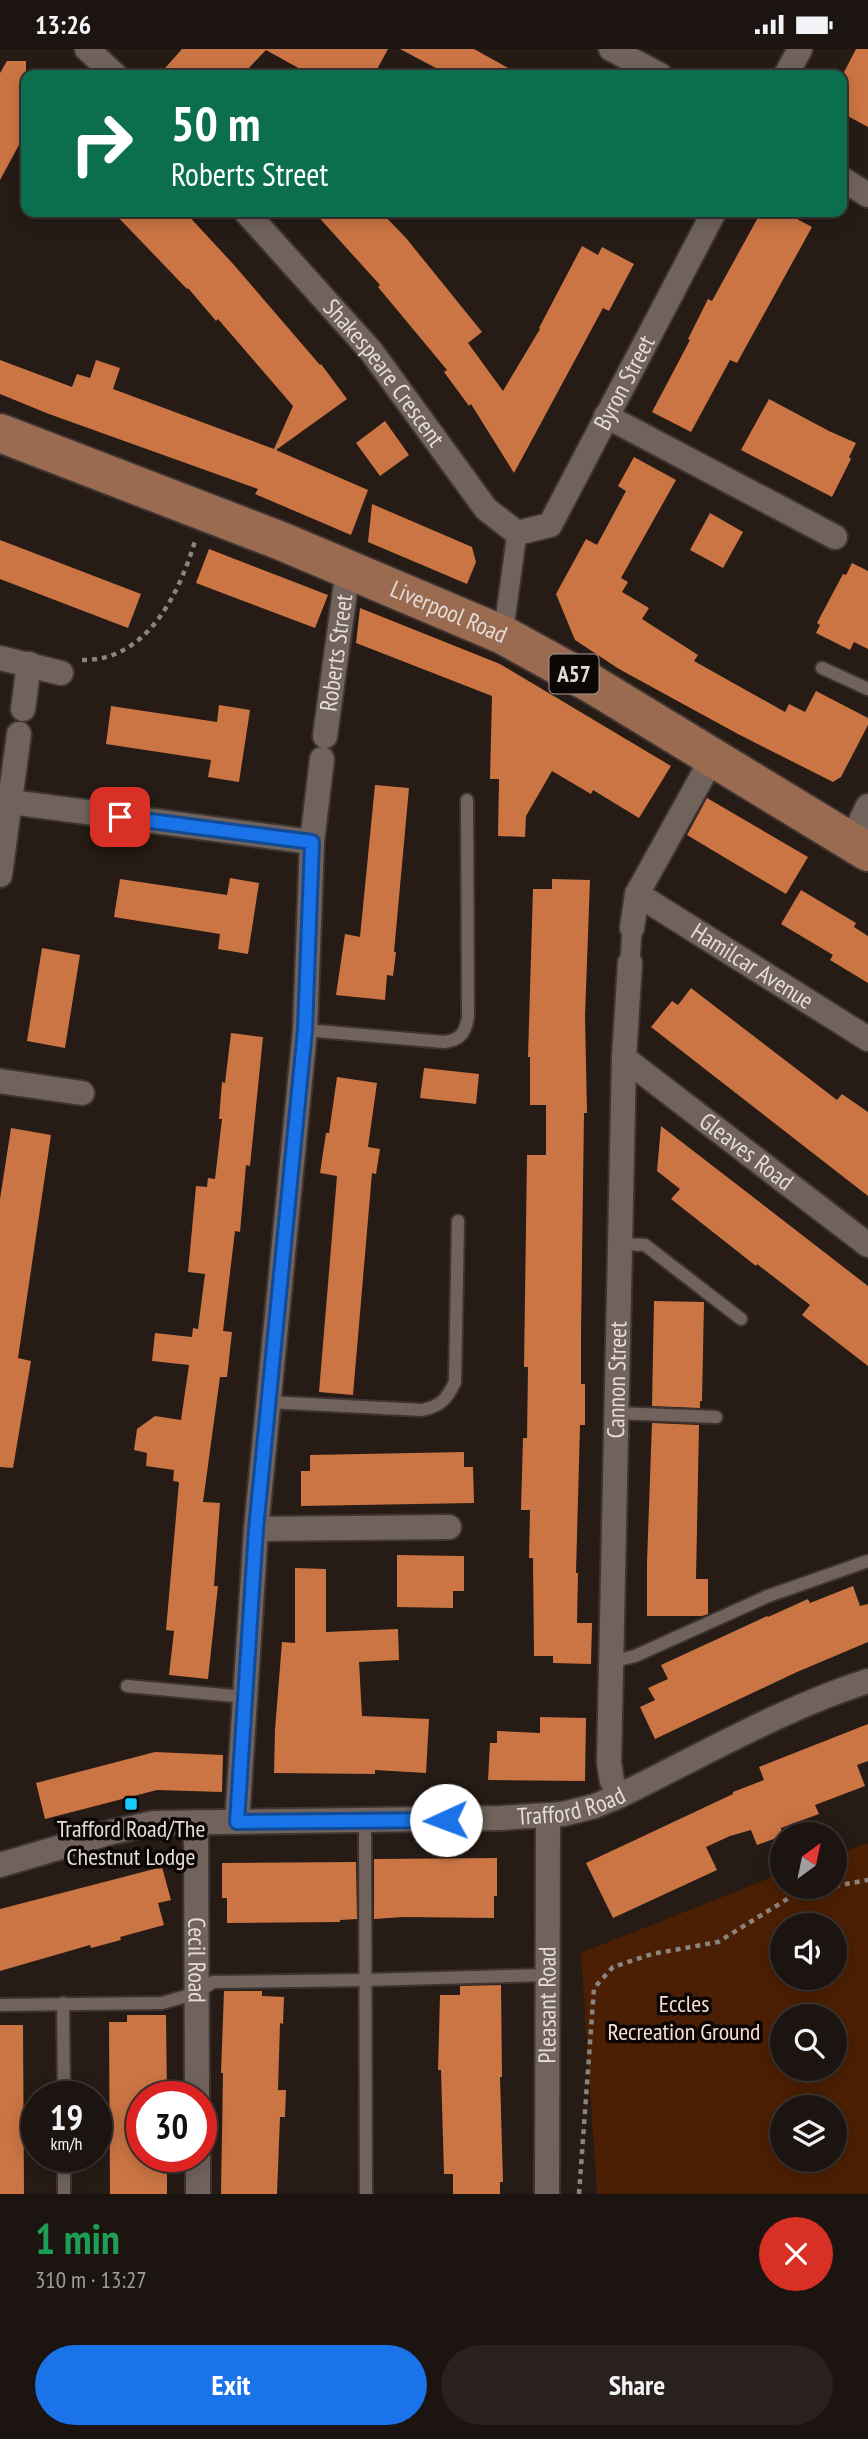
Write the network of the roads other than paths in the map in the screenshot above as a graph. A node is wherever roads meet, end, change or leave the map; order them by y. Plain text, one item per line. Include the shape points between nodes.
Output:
1 (87, 49) edge
2 (611, 49) edge
3 (800, 49) edge
4 (110, 70) edge
5 (651, 70) edge
6 (789, 70) edge
7 (847, 182) edge
8 (868, 195) edge
9 (250, 217) edge
10 (711, 217) edge
11 (606, 416) junction
12 (0, 433) edge
13 (517, 533) junction
14 (835, 537) dead end
15 (348, 569) junction
16 (503, 635) junction
17 (0, 658) edge
18 (29, 664) junction
19 (822, 668) dead end
20 (61, 673) road end
21 (868, 689) edge
22 (23, 709) joint
23 (19, 734) joint
24 (713, 757) junction
25 (467, 800) dead end
26 (11, 802) junction
27 (868, 806) edge
28 (312, 842) junction
29 (859, 846) edge
30 (0, 875) edge
31 (637, 894) junction
32 (632, 928) joint
33 (630, 963) joint
34 (305, 1030) junction
35 (868, 1039) edge
36 (624, 1058) junction
37 (0, 1081) edge
38 (82, 1093) dead end
39 (458, 1220) dead end
40 (620, 1244) junction
41 (868, 1245) edge
42 (741, 1319) dead end
43 (267, 1402) junction
44 (616, 1413) junction
45 (716, 1417) dead end
46 (449, 1527) dead end
47 (256, 1529) junction
48 (868, 1561) edge
49 (611, 1662) junction
50 (868, 1681) edge
51 (127, 1686) dead end
52 (245, 1696) junction
53 (619, 1796) junction
54 (548, 1815) junction
55 (196, 1822) junction
56 (237, 1822) junction
57 (365, 1822) junction
58 (0, 1865) edge
59 (547, 1975) junction
60 (365, 1980) junction
61 (197, 1993) junction
62 (63, 2003) junction
63 (0, 2005) edge
64 (64, 2081) edge
65 (197, 2081) edge
66 (64, 2172) edge
67 (198, 2172) edge
68 (64, 2194) edge
69 (198, 2194) edge
70 (366, 2194) edge
71 (547, 2194) edge

1 - 4 street
2 - 5 street
3 - 6 street
7 - 8 street
9 - 13 street, Shakespeare Crescent via 371,351 486,509
10 - 11 street, Byron Street
11 - 13 street, Byron Street via 550,525
11 - 14 street
12 - 15 main road, Liverpool Road / A57
13 - 16 street
15 - 16 main road, Liverpool Road / A57
15 - 28 street, Roberts Street
16 - 24 main road, Liverpool Road / A57
17 - 18 street
18 - 20 street
18 - 22 street
19 - 21 lane
22 - 23 street
23 - 26 street
24 - 29 main road, Liverpool Road / A57
24 - 31 street
25 - 34 lane via 465,1031 457,1040 444,1042
26 - 28 street
26 - 30 street
27 - 29 street
28 - 34 street, Roberts Street
31 - 32 street
31 - 35 street, Hamilcar Avenue
32 - 33 street
33 - 36 street, Cannon Street
34 - 43 street, Roberts Street
36 - 40 street, Cannon Street
36 - 41 street, Gleaves Road
37 - 38 street
39 - 43 lane via 455,1382 448,1398 422,1410
40 - 42 lane via 645,1245
40 - 44 street, Cannon Street
43 - 47 street, Roberts Street
44 - 45 lane
44 - 49 street, Cannon Street
46 - 47 street
47 - 52 street, Roberts Street
48 - 49 lane via 768,1596 635,1656
49 - 53 street, Cannon Street via 609,1763
50 - 53 street, Trafford Road via 791,1710
51 - 52 lane
52 - 56 street, Roberts Street
53 - 54 street, Trafford Road
54 - 57 street, Trafford Road
54 - 59 street, Pleasant Road
55 - 56 street, Trafford Road
55 - 58 street, Trafford Road via 154,1823 112,1832
55 - 61 street, Cecil Road
56 - 57 street, Trafford Road
57 - 60 lane
59 - 60 lane
59 - 71 street, Pleasant Road
60 - 61 lane via 213,1982
60 - 70 lane
61 - 62 lane via 162,2003
61 - 65 street, Cecil Road
62 - 63 lane
62 - 64 lane
66 - 68 lane
67 - 69 street

